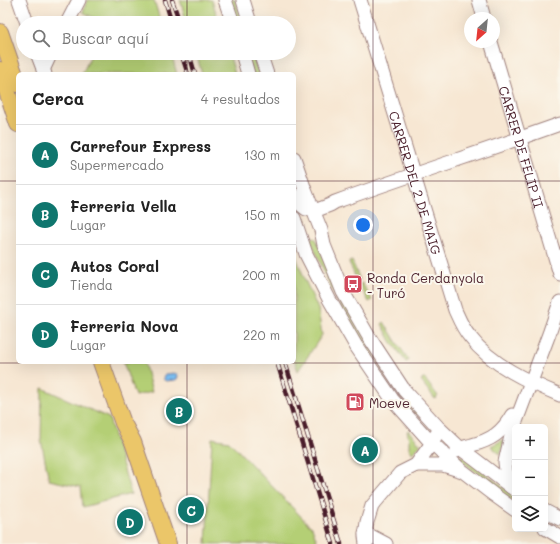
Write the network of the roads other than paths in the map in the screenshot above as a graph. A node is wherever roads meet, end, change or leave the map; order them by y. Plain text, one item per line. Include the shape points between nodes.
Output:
1 (19, 0) edge
2 (79, 0) edge
3 (225, 0) edge
4 (243, 0) edge
5 (360, 0) edge
6 (479, 0) edge
7 (482, 12) edge
8 (25, 16) edge
9 (71, 16) edge
10 (230, 16) edge
11 (248, 16) edge
12 (0, 32) edge
13 (493, 48) edge
14 (40, 60) edge
15 (48, 60) edge
16 (244, 60) edge
17 (262, 60) edge
18 (0, 70) edge
19 (44, 72) edge
20 (247, 72) edge
21 (266, 72) edge
22 (16, 78) edge
23 (16, 118) edge
24 (560, 124) edge
25 (520, 139) junction
26 (296, 172) edge
27 (413, 174) junction
28 (299, 193) edge
29 (331, 203) junction
30 (313, 209) junction
31 (296, 224) edge
32 (560, 274) edge
33 (343, 292) junction
34 (560, 302) edge
35 (333, 305) junction
36 (102, 364) edge
37 (113, 364) edge
38 (530, 382) junction
39 (560, 396) edge
40 (438, 427) junction
41 (133, 442) junction
42 (432, 443) junction
43 (460, 448) junction
44 (416, 465) junction
45 (460, 468) junction
46 (512, 486) edge
47 (512, 488) edge
48 (512, 508) edge
49 (548, 512) edge
50 (560, 520) edge
51 (548, 530) edge
52 (560, 537) edge
53 (366, 539) edge
54 (168, 544) edge
55 (386, 544) edge

1 - 8 street
2 - 9 street
3 - 10 street
4 - 11 street
5 - 27 street, CARRER DEL 2 DE MAIG
6 - 7 street
12 - 22 main road
13 - 25 street, CARRER DE FELIP II
14 - 19 street
15 - 19 street
16 - 20 street
17 - 21 street
18 - 23 main road
24 - 25 street
25 - 27 street
25 - 32 street, CARRER DE FELIP II
26 - 28 street
27 - 29 street
27 - 38 street, CARRER DEL 2 DE MAIG via 461,323 480,349
28 - 29 street
28 - 30 street
29 - 30 street
29 - 33 street via 325,216 326,231 346,278
30 - 33 street
30 - 35 street via 307,215 305,224 314,259
31 - 35 street via 306,254
33 - 40 street via 369,338 404,390
34 - 38 street
35 - 42 street via 356,346 392,399
36 - 41 main road via 123,423
37 - 41 main road via 131,420
38 - 39 street, CARRER DEL 2 DE MAIG
38 - 43 street via 502,430 484,441
38 - 46 street via 506,454 506,471
40 - 42 street
40 - 43 street
41 - 54 main road
42 - 44 street
42 - 45 street
43 - 45 street via 455,456
43 - 47 street
44 - 45 street
44 - 53 street via 400,473 372,506 367,522
45 - 48 street
49 - 50 street
51 - 52 street
53 - 55 street

